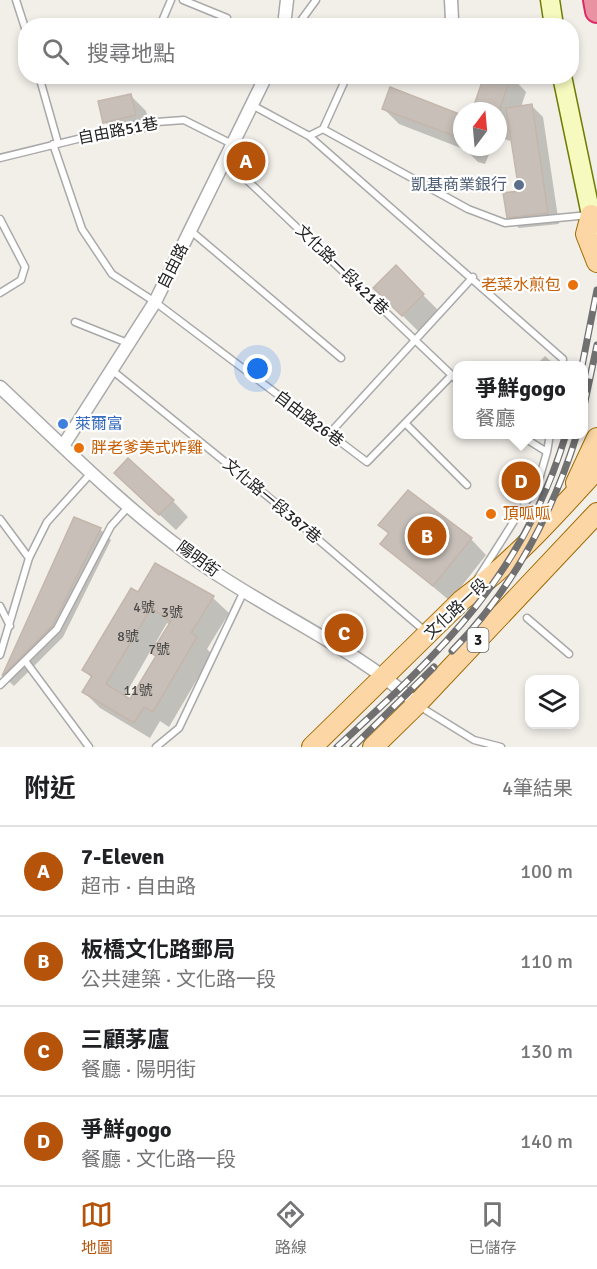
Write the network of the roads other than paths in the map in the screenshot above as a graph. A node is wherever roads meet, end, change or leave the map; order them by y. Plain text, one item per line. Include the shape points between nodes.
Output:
1 (16, 0) edge
2 (171, 0) edge
3 (183, 0) edge
4 (287, 0) edge
5 (316, 0) edge
6 (451, 0) edge
7 (550, 0) edge
8 (595, 0) edge
9 (597, 11) edge
10 (22, 18) edge
11 (163, 18) edge
12 (227, 18) dead end
13 (285, 18) edge
14 (303, 18) edge
15 (452, 18) edge
16 (553, 18) edge
17 (41, 84) edge
18 (262, 84) edge
19 (343, 84) edge
20 (564, 84) edge
21 (252, 104) junction
22 (323, 129) junction
23 (309, 136) junction
24 (56, 143) junction
25 (232, 144) junction
26 (0, 158) edge
27 (225, 159) junction
28 (0, 219) edge
29 (594, 222) edge
30 (190, 231) junction
31 (597, 262) edge
32 (473, 277) junction
33 (0, 292) edge
34 (155, 302) junction
35 (75, 322) dead end
36 (416, 341) junction
37 (130, 344) junction
38 (341, 358) dead end
39 (563, 361) edge
40 (113, 371) junction
41 (452, 375) joint
42 (0, 387) edge
43 (405, 423) junction
44 (329, 434) junction
45 (597, 438) edge
46 (525, 439) edge
47 (549, 439) edge
48 (63, 446) junction
49 (546, 452) junction
50 (597, 469) edge
51 (92, 472) junction
52 (467, 485) dead end
53 (569, 500) junction
54 (129, 506) junction
55 (597, 513) edge
56 (0, 519) edge
57 (590, 526) edge
58 (29, 558) junction
59 (244, 590) junction
60 (462, 600) junction
61 (0, 606) edge
62 (527, 618) dead end
63 (10, 626) junction
64 (429, 635) junction
65 (569, 654) dead end
66 (0, 655) edge
67 (26, 662) junction
68 (386, 677) junction
69 (0, 685) edge
70 (417, 704) junction
71 (89, 747) edge
72 (156, 747) edge
73 (312, 747) edge
74 (373, 747) edge
75 (501, 747) edge

1 - 10 lane
2 - 11 lane
3 - 12 lane
4 - 13 street
5 - 14 lane
6 - 15 street
7 - 16 main road
8 - 9 highway
17 - 24 lane, 自由路26巷
18 - 21 street, 自由路
19 - 22 lane
20 - 29 main road
21 - 23 lane
21 - 25 street, 自由路
22 - 23 lane
22 - 29 lane via 468,209 505,224
23 - 32 lane
24 - 25 lane, 自由路51巷 via 143,123 184,120
24 - 26 lane, 自由路51巷
24 - 34 lane, 自由路26巷 via 82,229 112,274
25 - 27 street, 自由路
27 - 30 street, 自由路
27 - 36 lane, 文化路一段421巷
28 - 33 lane via 25,267 21,280
29 - 31 main road via 586,234
30 - 34 street, 自由路
30 - 38 lane
32 - 36 lane
32 - 39 lane
34 - 37 street, 自由路
34 - 44 lane, 自由路26巷
35 - 37 lane
36 - 41 lane, 文化路一段421巷
36 - 44 lane
37 - 40 street, 自由路
40 - 48 street, 自由路
40 - 64 lane, 文化路一段387巷
41 - 43 lane, 自由路26巷
42 - 48 street, 陽明街
43 - 44 lane, 自由路26巷 via 367,462
43 - 52 lane
45 - 53 main road
46 - 49 lane
47 - 49 lane
48 - 51 street, 陽明街
49 - 60 lane via 538,483
50 - 53 main road, 文化路一段 / 3
51 - 54 street, 陽明街
51 - 58 lane via 46,522
53 - 60 main road, 文化路一段 / 3 via 484,584
54 - 59 street, 陽明街 via 199,562
54 - 67 lane via 111,526 57,629
55 - 57 main road, 3
56 - 58 lane
57 - 70 main road, 3
58 - 63 lane
59 - 68 street, 陽明街
59 - 72 lane via 179,728
60 - 64 main road, 文化路一段 / 3
61 - 63 lane
62 - 65 lane
63 - 66 lane
64 - 68 main road, 文化路一段 / 3
67 - 69 lane
67 - 71 lane
68 - 70 street, 陽明街
68 - 73 main road, 文化路一段 / 3
70 - 74 main road, 3
70 - 75 lane via 474,740

